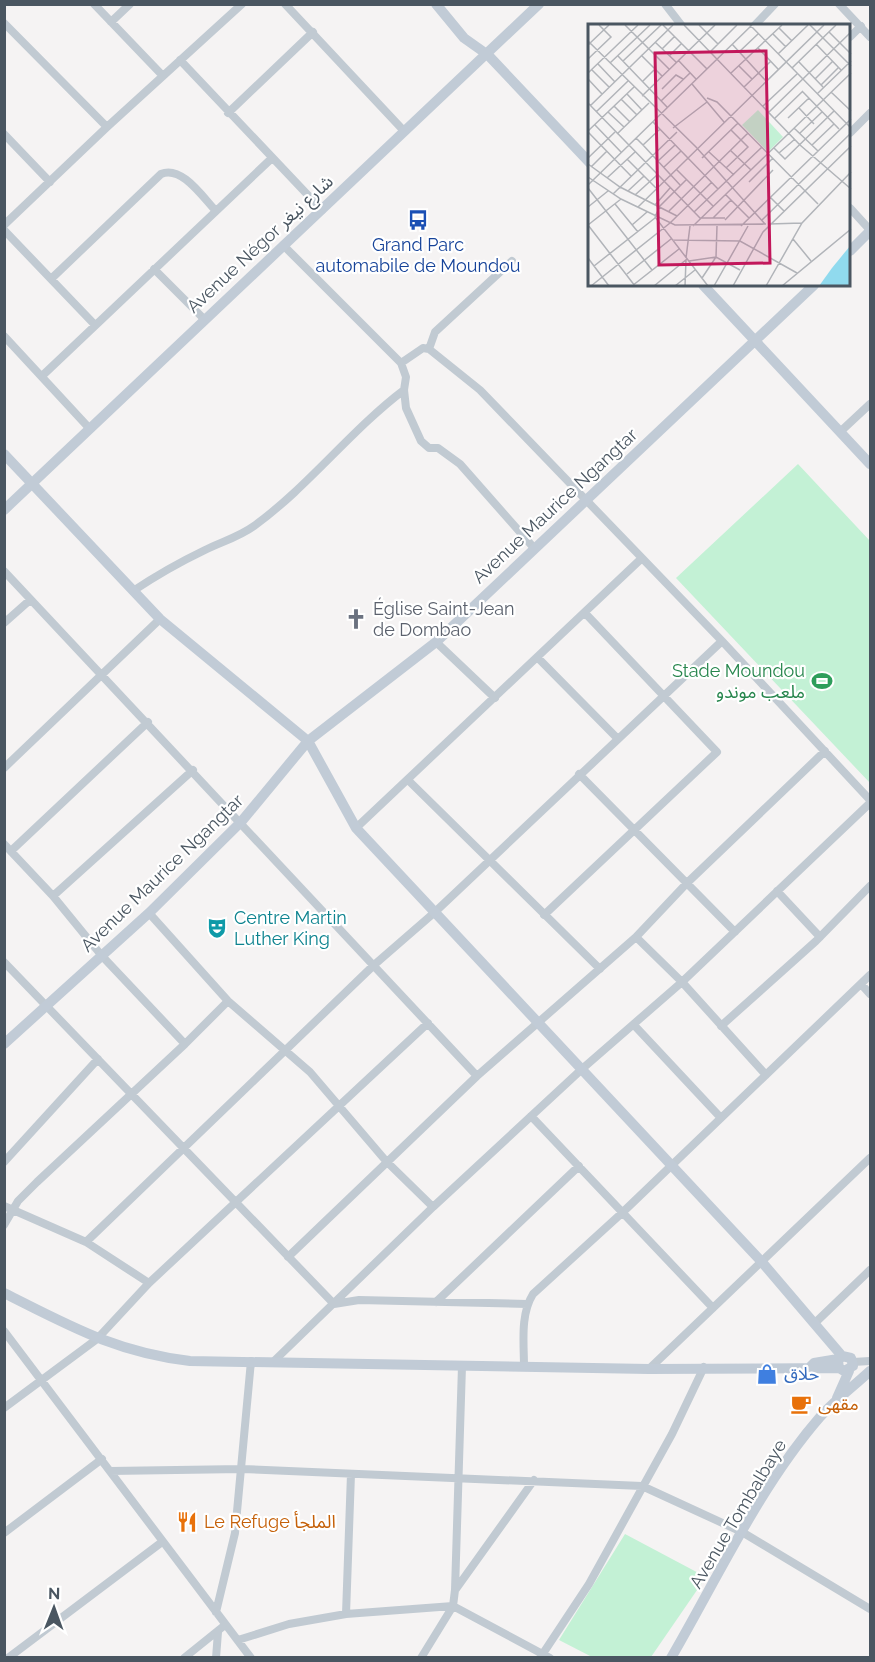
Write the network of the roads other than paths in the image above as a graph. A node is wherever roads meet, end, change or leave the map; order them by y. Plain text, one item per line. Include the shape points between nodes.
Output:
1 (94, 4) edge
2 (130, 4) edge
3 (242, 4) edge
4 (285, 4) edge
5 (436, 4) edge
6 (540, 4) edge
7 (665, 4) edge
8 (775, 4) edge
9 (839, 4) edge
10 (111, 22) junction
11 (4, 23) edge
12 (680, 24) edge
13 (756, 24) edge
14 (861, 26) junction
15 (313, 32) junction
16 (851, 35) edge
17 (870, 37) edge
18 (488, 55) junction
19 (180, 60) junction
20 (163, 76) junction
21 (228, 112) junction
22 (870, 113) edge
23 (107, 128) junction
24 (404, 131) junction
25 (851, 131) edge
26 (4, 134) edge
27 (271, 159) junction
28 (588, 161) edge
29 (50, 182) junction
30 (215, 210) junction
31 (322, 210) junction
32 (851, 210) edge
33 (4, 225) edge
34 (4, 230) edge
35 (870, 231) edge
36 (283, 245) junction
37 (851, 249) edge
38 (512, 261) dead end
39 (154, 269) junction
40 (51, 279) junction
41 (704, 286) edge
42 (813, 286) edge
43 (204, 319) junction
44 (95, 325) junction
45 (4, 336) edge
46 (754, 342) junction
47 (429, 349) junction
48 (401, 363) junction
49 (42, 376) junction
50 (404, 390) junction
51 (870, 404) edge
52 (90, 429) junction
53 (840, 432) junction
54 (4, 454) edge
55 (870, 464) edge
56 (32, 483) junction
57 (585, 499) junction
58 (4, 510) edge
59 (534, 548) junction
60 (642, 558) junction
61 (4, 571) edge
62 (133, 591) junction
63 (30, 600) junction
64 (585, 613) junction
65 (160, 619) junction
66 (4, 623) edge
67 (722, 641) junction
68 (436, 642) junction
69 (538, 658) junction
70 (102, 673) junction
71 (664, 695) junction
72 (495, 698) junction
73 (148, 722) junction
74 (617, 738) junction
75 (308, 741) junction
76 (825, 751) junction
77 (4, 768) edge
78 (193, 770) junction
79 (579, 774) junction
80 (409, 780) junction
81 (870, 801) edge
82 (242, 822) junction
83 (356, 828) junction
84 (635, 830) junction
85 (4, 844) edge
86 (11, 851) junction
87 (489, 861) junction
88 (687, 883) junction
89 (870, 886) edge
90 (777, 891) junction
91 (53, 896) junction
92 (435, 912) junction
93 (149, 913) junction
94 (544, 915) junction
95 (735, 932) junction
96 (636, 937) junction
97 (820, 938) junction
98 (102, 956) junction
99 (4, 962) edge
100 (374, 965) junction
101 (600, 969) junction
102 (870, 975) edge
103 (682, 982) junction
104 (861, 984) junction
105 (870, 994) edge
106 (228, 1001) junction
107 (46, 1005) junction
108 (428, 1023) junction
109 (539, 1023) junction
110 (634, 1024) junction
111 (722, 1026) junction
112 (4, 1044) edge
113 (185, 1044) junction
114 (285, 1051) junction
115 (98, 1059) junction
116 (582, 1069) junction
117 (766, 1075) junction
118 (477, 1076) junction
119 (132, 1094) junction
120 (338, 1105) junction
121 (531, 1116) junction
122 (721, 1118) junction
123 (186, 1148) junction
124 (870, 1158) edge
125 (386, 1161) junction
126 (4, 1162) edge
127 (579, 1166) junction
128 (672, 1166) junction
129 (236, 1202) junction
130 (433, 1207) junction
131 (8, 1208) edge
132 (623, 1212) junction
133 (4, 1225) edge
134 (86, 1242) junction
135 (288, 1257) junction
136 (761, 1261) junction
137 (870, 1269) edge
138 (149, 1283) junction
139 (4, 1293) edge
140 (436, 1302) junction
141 (333, 1304) junction
142 (527, 1304) junction
143 (713, 1308) junction
144 (816, 1322) junction
145 (4, 1331) edge
146 (97, 1340) junction
147 (251, 1361) junction
148 (870, 1361) edge
149 (273, 1362) junction
150 (843, 1364) junction
151 (462, 1366) junction
152 (524, 1367) junction
153 (704, 1367) junction
154 (649, 1369) junction
155 (870, 1371) edge
156 (42, 1380) junction
157 (837, 1398) junction
158 (4, 1408) edge
159 (102, 1459) junction
160 (242, 1469) junction
161 (110, 1471) junction
162 (351, 1474) junction
163 (459, 1478) junction
164 (534, 1480) junction
165 (642, 1486) junction
166 (742, 1532) junction
167 (4, 1533) edge
168 (162, 1542) junction
169 (455, 1590) junction
170 (453, 1606) junction
171 (870, 1609) edge
172 (216, 1612) junction
173 (346, 1614) junction
174 (225, 1625) junction
175 (218, 1632) junction
176 (238, 1640) junction
177 (544, 1656) edge
178 (8, 1658) edge
179 (184, 1658) edge
180 (216, 1658) edge
181 (252, 1658) edge
182 (421, 1658) edge
183 (671, 1658) edge

1 - 10 street
2 - 10 street
3 - 19 street
4 - 15 street
5 - 18 street via 464,38
6 - 18 street, Avenue Négor شارع نيغر
7 - 12 street
8 - 13 street
9 - 14 street
10 - 20 street
11 - 23 street
14 - 16 street
14 - 17 street
15 - 21 street
15 - 24 street
18 - 24 street, Avenue Négor شارع نيغر
18 - 28 street
19 - 20 street
19 - 21 street
20 - 23 street
21 - 27 street
22 - 25 street
23 - 29 street
24 - 31 street, Avenue Négor شارع نيغر
26 - 29 street
27 - 30 street
27 - 31 street
29 - 33 street
30 - 39 street
30 - 40 street via 178,173 168,171
31 - 36 street, Avenue Négor شارع نيغر
32 - 35 street
34 - 40 street
35 - 37 street
36 - 43 street, Avenue Négor شارع نيغر
36 - 48 street
38 - 47 street via 435,332
39 - 43 street
39 - 44 street
40 - 44 street
41 - 46 street
42 - 46 street, Avenue Maurice Ngangtar
43 - 52 street, Avenue Négor شارع نيغر
44 - 49 street
45 - 49 street
46 - 53 street
46 - 57 street, Avenue Maurice Ngangtar
47 - 48 street via 423,348
47 - 57 street via 480,390
48 - 50 street via 406,377
49 - 52 street
50 - 59 street via 410,421 421,441 460,464
50 - 62 street via 254,526 158,572
51 - 53 street
52 - 56 street, Avenue Négor شارع نيغر
53 - 55 street
54 - 56 street
56 - 58 street, Avenue Négor شارع نيغر
56 - 62 street
57 - 59 street, Avenue Maurice Ngangtar
57 - 60 street
59 - 68 street, Avenue Maurice Ngangtar
60 - 64 street
60 - 67 street
61 - 63 street
62 - 65 street
63 - 66 street
63 - 70 street
64 - 69 street
64 - 71 street
65 - 70 street
65 - 75 street
67 - 71 street
67 - 76 street
68 - 72 street
68 - 75 street, Avenue Maurice Ngangtar
69 - 72 street
69 - 74 street
70 - 73 street
70 - 77 street
71 - 74 street
71 - 84 street via 717,752
72 - 80 street
73 - 78 street
73 - 86 street
74 - 79 street
75 - 82 street, Avenue Maurice Ngangtar
75 - 83 street
76 - 81 street
76 - 88 street
78 - 82 street
78 - 91 street
79 - 84 street
79 - 87 street
80 - 83 street
80 - 87 street
81 - 90 street
82 - 93 street, Avenue Maurice Ngangtar
82 - 100 street
83 - 92 street
84 - 88 street
84 - 94 street
85 - 86 street
86 - 91 street
87 - 92 street
87 - 94 street
88 - 95 street
88 - 96 street
89 - 97 street
90 - 95 street
90 - 97 street
91 - 98 street
92 - 100 street
92 - 109 street
93 - 98 street, Avenue Maurice Ngangtar
93 - 106 street
94 - 101 street
95 - 103 street
96 - 101 street
96 - 103 street
97 - 111 street
98 - 107 street, Avenue Maurice Ngangtar
98 - 113 street
99 - 107 street
100 - 108 street
100 - 114 street
101 - 109 street
102 - 104 street
103 - 110 street
103 - 111 street
104 - 105 street
104 - 117 street
106 - 113 street
106 - 114 street
107 - 112 street, Avenue Maurice Ngangtar
107 - 115 street
108 - 118 street
108 - 120 street
109 - 116 street
109 - 118 street
110 - 116 street
110 - 122 street
111 - 117 street
113 - 119 street
114 - 120 street via 310,1072
114 - 123 street
115 - 119 street
115 - 126 street
116 - 121 street
116 - 128 street
117 - 122 street
118 - 125 street
119 - 123 street
119 - 131 street
120 - 125 street
120 - 129 street
121 - 127 street
121 - 130 street
122 - 128 street
123 - 129 street
123 - 134 street
124 - 136 street
125 - 130 street
125 - 135 street
127 - 132 street
127 - 140 street
128 - 132 street
128 - 136 street
129 - 135 street
129 - 138 street
130 - 141 street
131 - 133 street
131 - 134 street
132 - 142 street via 533,1294
132 - 143 street
134 - 138 street
135 - 141 street
136 - 143 street
136 - 144 street
137 - 144 street
138 - 146 street
139 - 146 street
140 - 141 street via 359,1300
140 - 142 street
141 - 149 street
142 - 152 street
143 - 154 street
144 - 150 street
145 - 156 street
146 - 147 street via 166,1358
146 - 156 street
147 - 149 street
147 - 160 street
148 - 150 street
149 - 151 street
150 - 153 street via 809,1368
150 - 157 street
151 - 152 street
151 - 163 street
152 - 154 street
153 - 154 street
153 - 165 street
155 - 157 street, Avenue Tombalbaye
156 - 158 street
156 - 159 street
157 - 166 street, Avenue Tombalbaye via 798,1444
159 - 161 street
159 - 167 street
160 - 161 street
160 - 162 street
160 - 172 street via 235,1533
161 - 168 street
162 - 163 street
162 - 173 street
163 - 164 street
163 - 169 street
164 - 165 street
164 - 169 street
165 - 166 street
165 - 177 street via 589,1584
166 - 171 street
166 - 183 street, Avenue Tombalbaye
168 - 172 street
168 - 178 street
169 - 170 street
170 - 173 street
170 - 177 street
170 - 182 street
172 - 174 street
173 - 176 street via 289,1624
174 - 175 street
174 - 176 street
175 - 179 street
175 - 180 street
176 - 181 street

